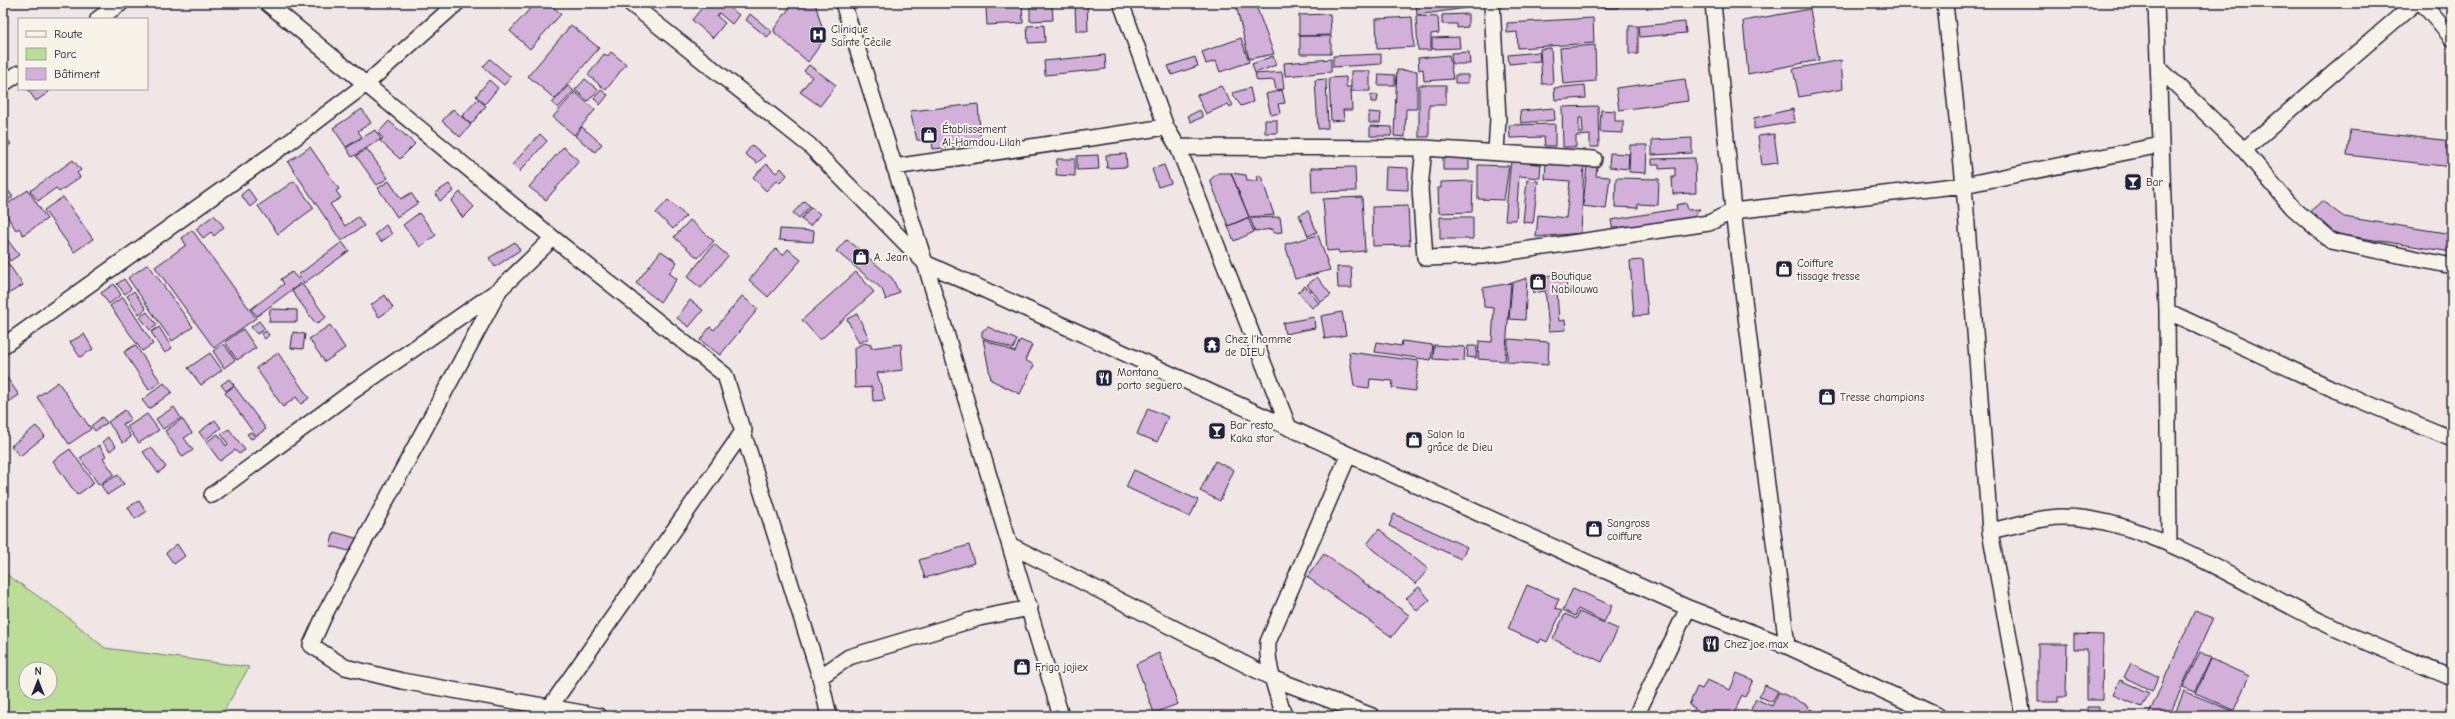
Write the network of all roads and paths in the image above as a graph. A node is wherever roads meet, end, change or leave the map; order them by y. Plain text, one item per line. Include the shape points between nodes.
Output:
1 (121, 3) edge
2 (267, 3) edge
3 (457, 3) edge
4 (630, 3) edge
5 (843, 3) edge
6 (1121, 3) edge
7 (1492, 3) edge
8 (1713, 3) edge
9 (1945, 3) edge
10 (2156, 3) edge
11 (2415, 3) edge
12 (2422, 3) edge
13 (99, 18) edge
14 (2452, 38) edge
15 (2159, 68) junction
16 (18, 74) edge
17 (3, 84) edge
18 (366, 84) junction
19 (1166, 127) junction
20 (2161, 145) junction
21 (1178, 147) junction
22 (1424, 148) junction
23 (2244, 150) junction
24 (1496, 151) junction
25 (1594, 159) dead end
26 (894, 167) junction
27 (1964, 185) junction
28 (1733, 211) junction
29 (553, 238) junction
30 (925, 263) junction
31 (2452, 266) edge
32 (500, 289) junction
33 (2167, 311) junction
34 (3, 346) edge
35 (1289, 428) junction
36 (744, 430) junction
37 (2452, 439) edge
38 (1348, 456) junction
39 (212, 495) dead end
40 (1990, 531) junction
41 (2169, 544) junction
42 (1012, 546) junction
43 (1030, 608) junction
44 (1688, 608) junction
45 (1787, 646) junction
46 (2452, 675) edge
47 (820, 677) junction
48 (1272, 678) junction
49 (2452, 678) edge
50 (550, 707) junction
51 (599, 716) edge
52 (828, 716) edge
53 (1062, 716) edge
54 (1284, 716) edge
55 (1372, 716) edge
56 (1636, 716) edge
57 (1938, 716) edge
58 (2023, 716) edge

1 - 13 street
2 - 18 street
3 - 18 street
4 - 30 street via 809,145
5 - 26 street
6 - 19 street
7 - 24 street via 1498,119
8 - 28 street
9 - 27 street
10 - 15 street
11 - 23 street
12 - 14 street
15 - 20 street
15 - 23 street
16 - 17 street
18 - 29 street
18 - 34 street via 292,140
19 - 21 street
19 - 26 street
20 - 27 street
20 - 33 street
21 - 22 street
21 - 35 street
22 - 24 street
22 - 28 street via 1420,188 1425,258 1482,256 1709,223
23 - 31 street via 2292,207 2331,241
24 - 25 street
26 - 30 street
27 - 28 street
27 - 40 street
28 - 45 street
29 - 32 street
29 - 36 street via 726,375
30 - 35 street
30 - 42 street
32 - 39 street via 353,391
32 - 50 street via 326,612 311,645 345,666 402,681
33 - 37 street via 2331,388
33 - 41 street
35 - 38 street
36 - 47 street
36 - 50 street
38 - 44 street
38 - 48 street via 1268,642
40 - 41 street via 2063,516 2109,523
40 - 58 street
41 - 49 street via 2322,623
42 - 43 street
42 - 48 street
43 - 47 street via 979,618 849,657
43 - 53 street
44 - 45 street
44 - 56 street
45 - 57 street
46 - 49 street
47 - 52 street
48 - 54 street
48 - 55 street
50 - 51 street

